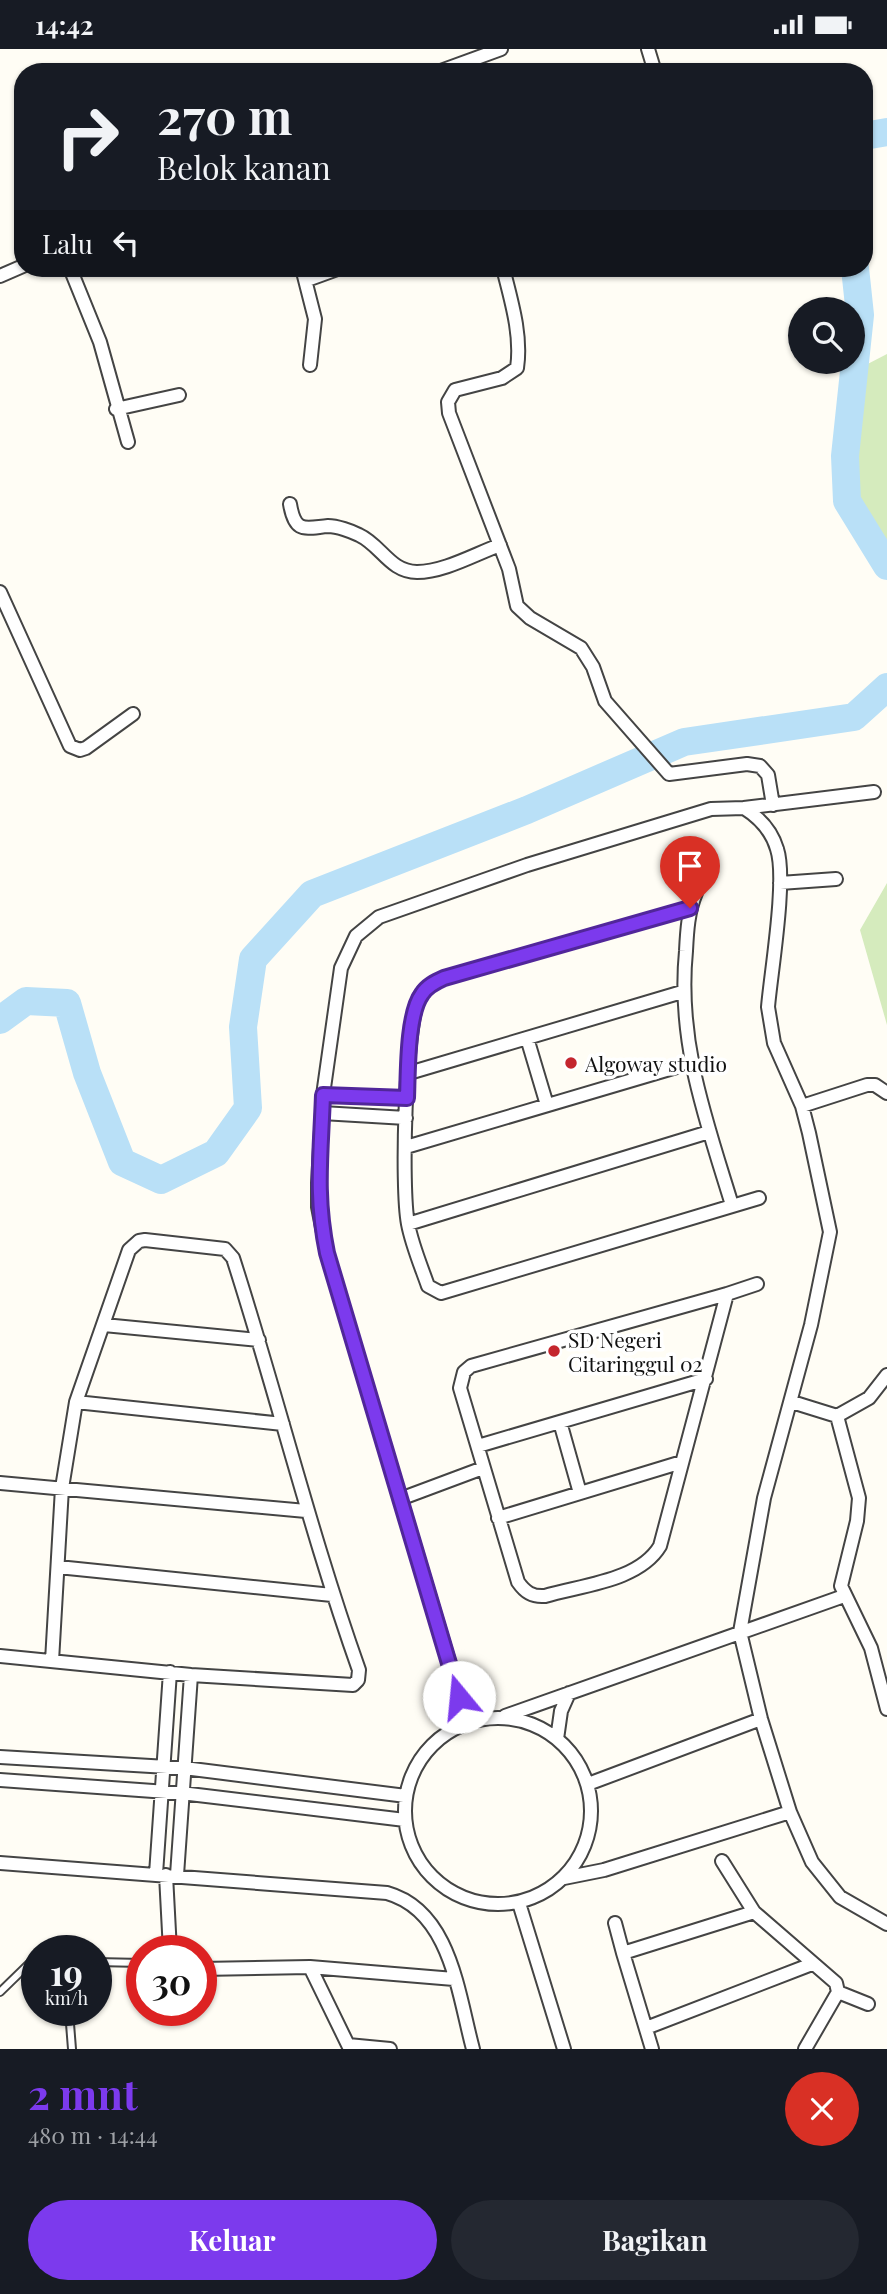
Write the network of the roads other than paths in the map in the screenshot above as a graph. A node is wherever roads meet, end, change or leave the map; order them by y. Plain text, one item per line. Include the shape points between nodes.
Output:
1 (501, 49) edge
2 (474, 59) junction
3 (463, 63) edge
4 (476, 63) edge
5 (75, 277) edge
6 (305, 277) edge
7 (505, 277) edge
8 (310, 365) dead end
9 (179, 395) dead end
10 (117, 409) junction
11 (128, 442) dead end
12 (290, 504) dead end
13 (500, 545) junction
14 (0, 593) edge
15 (133, 714) dead end
16 (874, 792) dead end
17 (773, 804) junction
18 (744, 808) junction
19 (836, 879) dead end
20 (780, 883) junction
21 (696, 893) dead end
22 (690, 908) junction
23 (682, 992) junction
24 (527, 1038) junction
25 (690, 1063) junction
26 (408, 1073) junction
27 (887, 1093) edge
28 (323, 1095) junction
29 (407, 1098) junction
30 (547, 1105) junction
31 (802, 1106) junction
32 (323, 1114) junction
33 (407, 1118) junction
34 (709, 1132) junction
35 (406, 1147) junction
36 (759, 1198) dead end
37 (732, 1205) junction
38 (408, 1224) junction
39 (757, 1284) dead end
40 (727, 1294) junction
41 (104, 1325) junction
42 (259, 1340) junction
43 (887, 1375) edge
44 (706, 1379) junction
45 (76, 1402) junction
46 (792, 1402) junction
47 (837, 1416) junction
48 (560, 1422) junction
49 (283, 1424) junction
50 (478, 1446) junction
51 (682, 1462) junction
52 (483, 1468) junction
53 (0, 1483) edge
54 (62, 1488) junction
55 (580, 1493) junction
56 (400, 1499) junction
57 (306, 1511) junction
58 (498, 1518) junction
59 (58, 1567) junction
60 (332, 1595) junction
61 (844, 1596) junction
62 (740, 1632) junction
63 (0, 1656) edge
64 (52, 1661) junction
65 (170, 1672) junction
66 (191, 1675) junction
67 (569, 1693) junction
68 (887, 1709) edge
69 (501, 1717) junction
70 (761, 1719) junction
71 (467, 1722) junction
72 (557, 1739) junction
73 (0, 1757) edge
74 (163, 1766) junction
75 (184, 1768) junction
76 (0, 1780) edge
77 (588, 1784) junction
78 (162, 1791) junction
79 (181, 1793) junction
80 (406, 1796) junction
81 (790, 1812) junction
82 (405, 1821) junction
83 (722, 1861) dead end
84 (0, 1863) edge
85 (166, 1875) junction
86 (564, 1878) junction
87 (519, 1903) junction
88 (754, 1912) junction
89 (615, 1923) dead end
90 (887, 1924) edge
91 (169, 1935) edge
92 (623, 1952) junction
93 (812, 1964) junction
94 (310, 1967) junction
95 (217, 1969) edge
96 (21, 1972) edge
97 (454, 1979) junction
98 (0, 1992) edge
99 (838, 1992) junction
100 (868, 2004) dead end
101 (70, 2026) edge
102 (646, 2028) junction
103 (349, 2047) edge
104 (72, 2049) edge
105 (390, 2049) edge
106 (473, 2049) edge
107 (564, 2049) edge
108 (652, 2049) edge
109 (805, 2049) edge

1 - 2 street
2 - 3 street
2 - 4 street
5 - 10 street via 100,342
6 - 8 street via 315,319
7 - 13 street via 520,352 517,368 502,378 455,390 448,402
9 - 10 street
10 - 11 street
12 - 13 street via 299,527 330,526 358,534 389,562 407,571 435,568
13 - 17 street via 517,605 530,618 581,648 605,701 669,774 760,766 768,775
14 - 15 street via 70,746 86,748
16 - 17 street
17 - 18 street
18 - 20 street via 773,838
18 - 28 street via 711,810 527,865 367,925 356,936 341,968
19 - 20 street
20 - 31 street via 768,1007 774,1043
21 - 22 street
22 - 23 street
22 - 26 street via 429,985 415,1010
23 - 24 street
23 - 25 street
24 - 26 street
24 - 30 street
25 - 30 street
25 - 34 street
26 - 29 street
27 - 31 street via 867,1085
28 - 29 street
28 - 32 street
29 - 33 street
30 - 35 street
31 - 46 street via 830,1232
32 - 33 street
32 - 56 street via 318,1183 322,1227
33 - 35 street
34 - 37 street
34 - 38 street
35 - 38 street
36 - 37 street
37 - 38 street via 441,1293 428,1286
39 - 40 street
40 - 44 street
40 - 50 street via 471,1366 464,1372 460,1388
41 - 42 street
41 - 42 street via 129,1250 139,1241 220,1247 233,1258
41 - 45 street
42 - 49 street
43 - 47 street via 869,1398
44 - 48 street
44 - 51 street
45 - 49 street
45 - 54 street
46 - 47 street
46 - 62 street via 764,1499
47 - 61 street via 859,1498 858,1521 842,1579
48 - 50 street
48 - 55 street
49 - 57 street
50 - 52 street
51 - 55 street
51 - 58 street via 660,1546 639,1569 545,1596 530,1594 518,1582
52 - 56 street
52 - 58 street
53 - 54 street
54 - 57 street
54 - 59 street
55 - 58 street
56 - 71 street
57 - 60 street
59 - 60 street
59 - 64 street
60 - 66 street via 359,1670 353,1685
61 - 62 street
61 - 68 street via 868,1640
62 - 67 street
62 - 70 street
63 - 64 street
64 - 65 street
65 - 66 street
65 - 74 street
66 - 75 street
67 - 69 street
67 - 72 street
69 - 71 street
69 - 72 street via 524,1721
70 - 77 street
70 - 81 street
71 - 80 street via 438,1739 416,1765
72 - 77 street via 579,1763
73 - 74 street
74 - 75 street
74 - 78 street
75 - 79 street
75 - 80 street
76 - 78 street
77 - 86 street via 592,1818 584,1851
78 - 79 street
78 - 85 street
79 - 82 street
79 - 85 street
80 - 82 street
81 - 86 street via 604,1870
81 - 90 street via 812,1862 828,1885
82 - 87 street via 425,1869 444,1887 493,1905
83 - 88 street
84 - 85 street
85 - 91 street
85 - 97 street via 387,1893 402,1898 414,1903 434,1924
86 - 87 street via 543,1894
87 - 107 street
88 - 92 street
88 - 93 street
89 - 92 street
92 - 102 street
93 - 99 street via 830,1975
93 - 102 street
94 - 95 street
94 - 97 street
94 - 103 street
96 - 98 lane
97 - 106 street
99 - 100 street
99 - 109 street
101 - 104 lane
102 - 108 street
103 - 105 street

